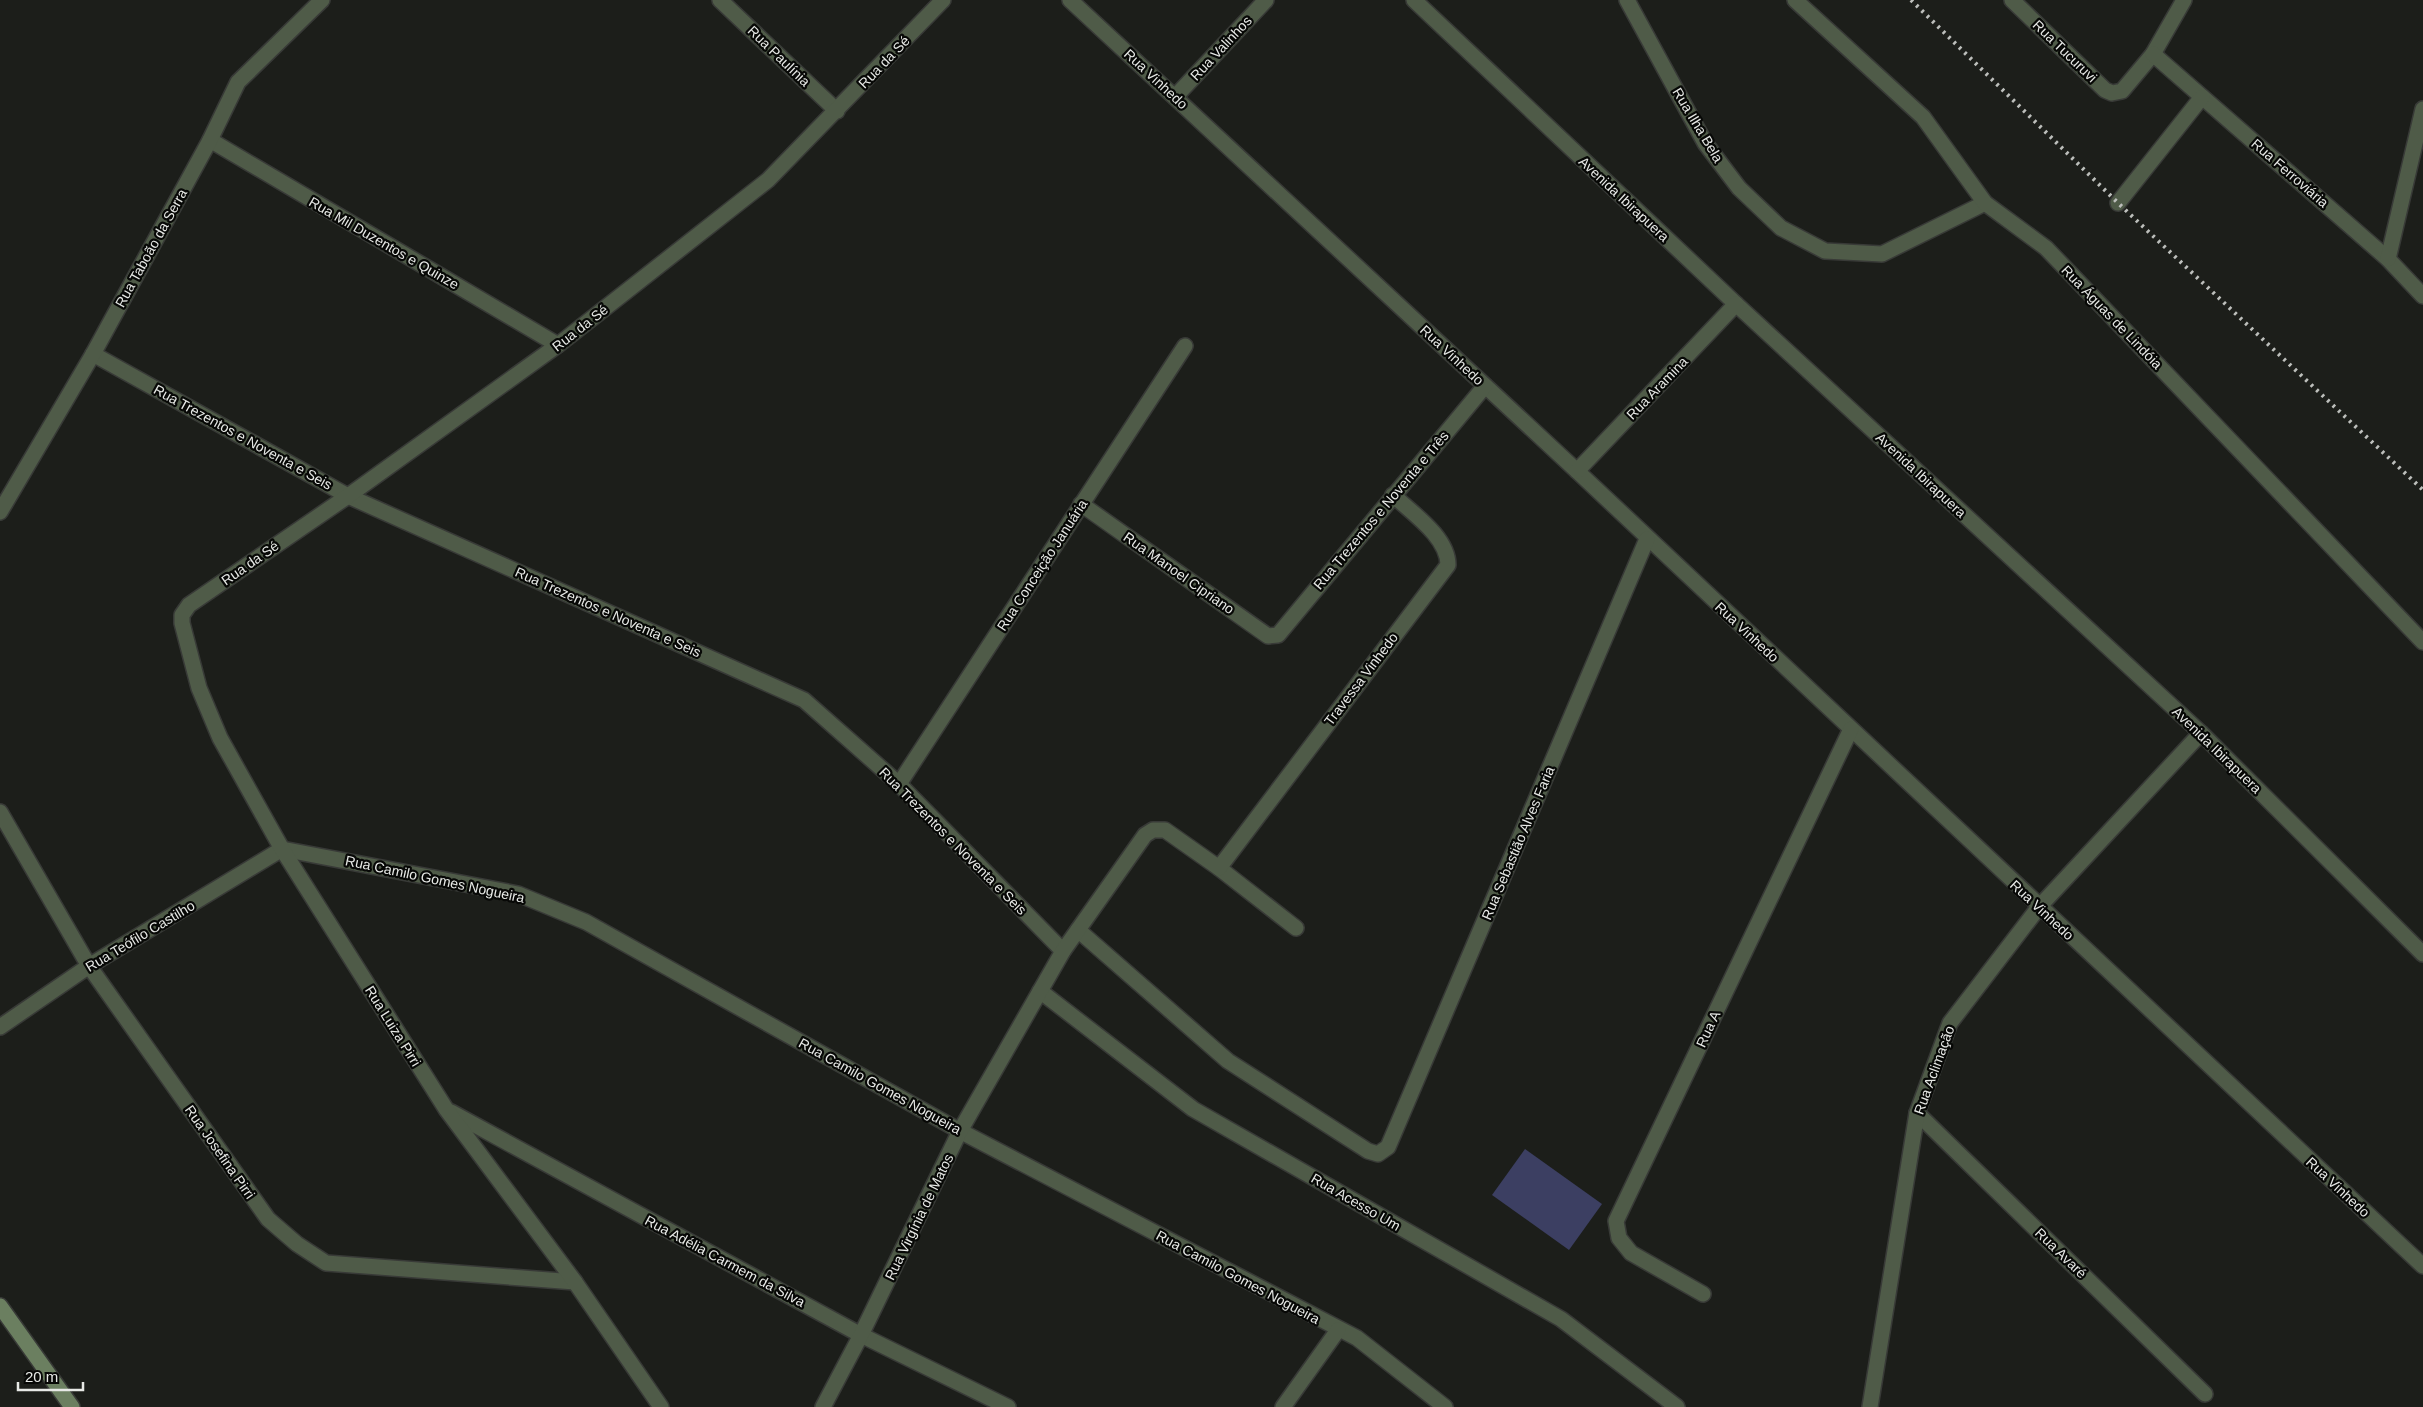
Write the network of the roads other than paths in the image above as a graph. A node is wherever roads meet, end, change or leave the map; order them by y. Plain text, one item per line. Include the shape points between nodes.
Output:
1 (322, 0) edge
2 (720, 0) edge
3 (943, 0) edge
4 (1070, 0) edge
5 (1266, 0) edge
6 (1414, 0) edge
7 (1627, 0) edge
8 (1795, 0) edge
9 (2012, 0) edge
10 (2184, 0) edge
11 (2153, 54) junction
12 (1175, 97) junction
13 (2202, 97) junction
14 (2423, 109) edge
15 (837, 111) junction
16 (210, 140) junction
17 (1985, 203) junction
18 (2118, 203) dead end
19 (2388, 259) junction
20 (2423, 296) edge
21 (1736, 304) junction
22 (558, 345) junction
23 (1185, 346) dead end
24 (93, 354) junction
25 (1485, 386) junction
26 (1578, 471) junction
27 (1393, 495) junction
28 (348, 496) junction
29 (1082, 504) junction
30 (0, 512) edge
31 (1647, 539) junction
32 (182, 615) joint
33 (1278, 635) joint
34 (2423, 642) edge
35 (1850, 729) junction
36 (2201, 734) junction
37 (899, 784) junction
38 (0, 812) edge
39 (282, 849) junction
40 (1219, 868) junction
41 (2039, 907) junction
42 (1296, 928) dead end
43 (1078, 930) junction
44 (1063, 951) junction
45 (2423, 954) edge
46 (89, 966) junction
47 (1040, 991) junction
48 (0, 1027) edge
49 (446, 1109) junction
50 (1917, 1113) junction
51 (960, 1131) junction
52 (2423, 1266) edge
53 (575, 1282) junction
54 (1704, 1294) dead end
55 (0, 1306) edge
56 (1338, 1330) junction
57 (861, 1335) junction
58 (2205, 1394) dead end
59 (72, 1407) edge
60 (661, 1407) edge
61 (824, 1407) edge
62 (1008, 1407) edge
63 (1283, 1407) edge
64 (1445, 1407) edge
65 (1677, 1407) edge
66 (1870, 1407) edge

1 - 16 street, Rua Taboão da Serra via 238,82
2 - 15 street, Rua Paulínia
3 - 15 street, Rua da Sé
4 - 12 street, Rua Vinhedo
5 - 12 street, Rua Valinhos
6 - 21 street, Avenida Ibirapuera
7 - 17 street, Rua Ilha Bela via 1705,143 1739,188 1781,228 1825,251 1882,254
8 - 17 street, Rua Águas de Lindóia via 1923,117
9 - 11 street, Rua Tucuruvi via 2105,90 2112,93 2122,91
10 - 11 street
11 - 13 street, Rua Ferroviária
12 - 25 street, Rua Vinhedo
13 - 18 street
13 - 19 street, Rua Ferroviária
14 - 19 street
15 - 22 street, Rua da Sé via 768,180
16 - 22 street, Rua Mil Duzentos e Quinze
16 - 24 street, Rua Taboão da Serra
17 - 34 street, Rua Águas de Lindóia via 2046,248
19 - 20 street, Rua Ferroviária
21 - 26 street, Rua Aramina
21 - 36 street, Avenida Ibirapuera
22 - 28 street, Rua da Sé
23 - 29 street, Rua Conceição Januária
24 - 28 street, Rua Trezentos e Noventa e Seis
24 - 30 street, Rua Taboão da Serra
25 - 26 street, Rua Vinhedo
25 - 27 street, Rua Trezentos e Noventa e Três
26 - 31 street, Rua Vinhedo
27 - 33 street, Rua Trezentos e Noventa e Três
27 - 40 street, Travessa Vinhedo via 1442,542 1448,554 1448,565
28 - 32 street, Rua da Sé via 190,605
28 - 37 street, Rua Trezentos e Noventa e Seis via 804,700
29 - 33 street, Rua Manoel Cipriano via 1268,636
29 - 37 street, Rua Conceição Januária
31 - 35 street, Rua Vinhedo
31 - 43 street, Rua Sebastião Alves Faria via 1388,1147 1378,1154 1368,1151 1228,1061
32 - 39 street, Rua Luiza Pirri via 199,688 220,738
35 - 41 street, Rua Vinhedo
35 - 54 street, Rua A via 1616,1221 1619,1238 1631,1253
36 - 41 street, Rua Aclimação
36 - 45 street, Avenida Ibirapuera
37 - 44 street, Rua Trezentos e Noventa e Seis
38 - 46 street, Rua Josefina Pirri
39 - 46 street, Rua Teófilo Castilho
39 - 49 street, Rua Luiza Pirri
39 - 51 street, Rua Camilo Gomes Nogueira via 518,894 560,911 586,922
40 - 42 street
40 - 43 street via 1165,830 1153,830 1145,835
41 - 50 street, Rua Aclimação via 1950,1023
41 - 52 street, Rua Vinhedo
43 - 44 street
44 - 47 street, Rua Virgínia de Matos
46 - 48 street, Rua Teófilo Castilho
46 - 53 street, Rua Josefina Pirri via 268,1219 326,1263
47 - 51 street, Rua Virgínia de Matos
47 - 65 street, Rua Acesso Um via 1193,1109 1561,1319
49 - 53 street, Rua Luiza Pirri
49 - 57 street, Rua Adélia Carmem da Silva
50 - 58 street, Rua Avaré
50 - 66 street, Rua Aclimação
51 - 56 street, Rua Camilo Gomes Nogueira
51 - 57 street, Rua Virgínia de Matos
53 - 60 street, Rua Luiza Pirri
55 - 59 street
56 - 63 street
56 - 64 street, Rua Camilo Gomes Nogueira via 1357,1338
57 - 61 street, Rua Virgínia de Matos
57 - 62 street, Rua Adélia Carmem da Silva

